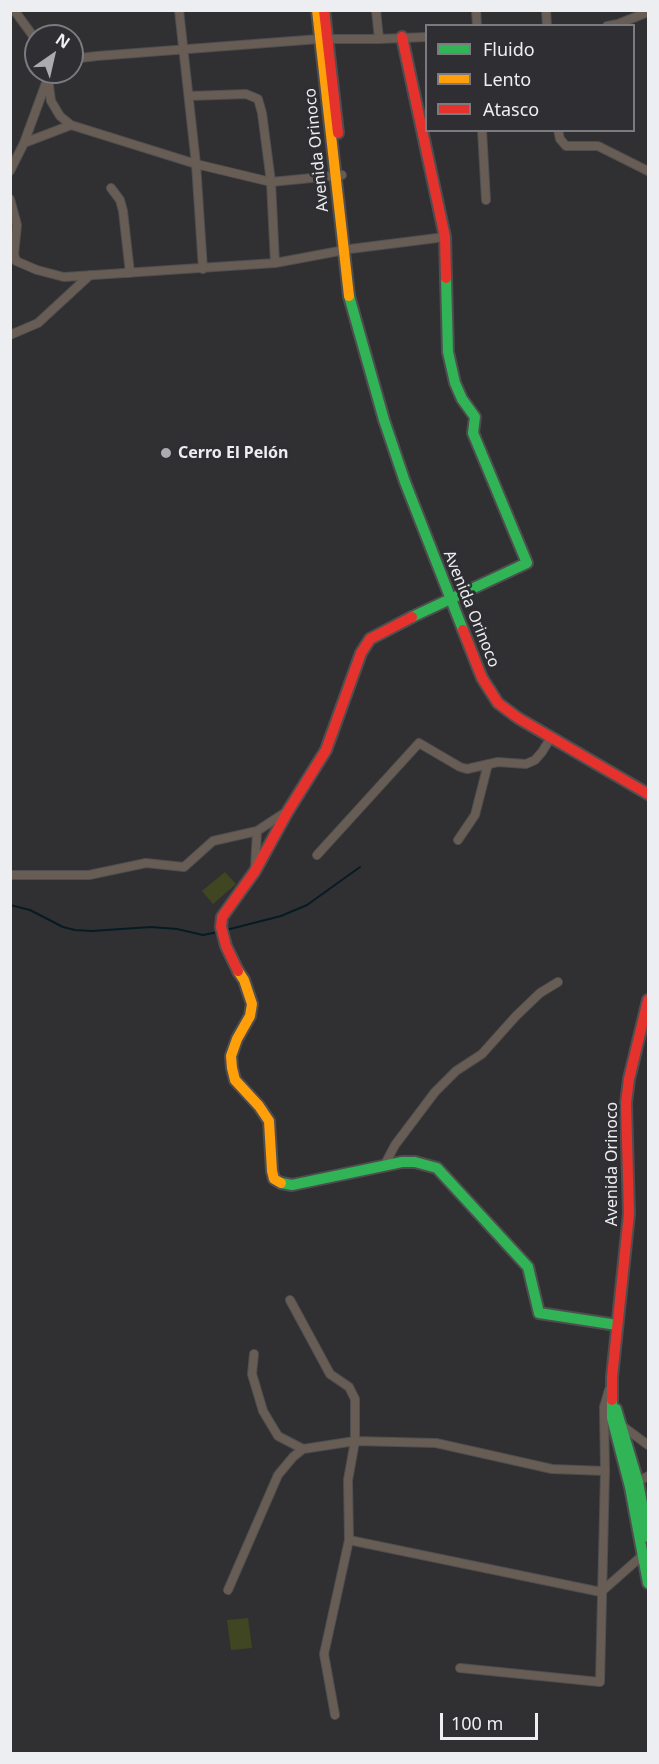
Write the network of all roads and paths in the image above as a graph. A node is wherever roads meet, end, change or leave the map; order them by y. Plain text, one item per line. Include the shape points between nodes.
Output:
1 (14, 10) edge
2 (179, 10) edge
3 (316, 10) edge
4 (324, 10) edge
5 (376, 10) edge
6 (648, 12) edge
7 (24, 24) edge
8 (618, 24) edge
9 (402, 37) junction
10 (425, 37) edge
11 (323, 39) junction
12 (379, 39) junction
13 (183, 49) junction
14 (84, 58) edge
15 (46, 84) edge
16 (50, 84) edge
17 (189, 96) junction
18 (71, 125) junction
19 (482, 132) edge
20 (558, 132) edge
21 (24, 143) junction
22 (196, 164) junction
23 (10, 171) edge
24 (648, 171) edge
25 (339, 176) junction
26 (271, 182) junction
27 (111, 188) dead end
28 (10, 199) edge
29 (486, 200) dead end
30 (445, 237) junction
31 (346, 250) junction
32 (275, 263) junction
33 (203, 269) junction
34 (130, 273) junction
35 (90, 275) junction
36 (10, 335) edge
37 (450, 599) junction
38 (550, 739) junction
39 (488, 764) junction
40 (648, 794) edge
41 (288, 811) junction
42 (256, 831) junction
43 (458, 840) dead end
44 (317, 855) dead end
45 (255, 871) junction
46 (10, 875) edge
47 (558, 982) dead end
48 (648, 1000) edge
49 (645, 1026) edge
50 (384, 1166) junction
51 (290, 1300) dead end
52 (617, 1325) junction
53 (254, 1354) dead end
54 (612, 1377) junction
55 (612, 1401) junction
56 (612, 1418) junction
57 (622, 1426) junction
58 (355, 1441) junction
59 (648, 1445) edge
60 (303, 1449) junction
61 (605, 1471) junction
62 (648, 1476) edge
63 (634, 1485) junction
64 (648, 1537) edge
65 (349, 1539) junction
66 (644, 1554) junction
67 (648, 1583) edge
68 (228, 1590) dead end
69 (601, 1592) junction
70 (460, 1668) dead end
71 (335, 1715) dead end

1 - 7 street
2 - 13 street
3 - 11 street, Avenida Orinoco
4 - 11 street, Avenida Orinoco
5 - 12 street
6 - 8 street
9 - 10 street
9 - 12 street
9 - 30 street
11 - 12 street
11 - 13 street
11 - 25 street, Avenida Orinoco
13 - 14 street
13 - 17 street
15 - 21 street
16 - 18 street via 51,101
17 - 22 street
17 - 26 street via 246,94 258,99
18 - 21 street
18 - 22 street
19 - 29 street
20 - 24 street via 566,147 598,146
21 - 23 street
22 - 26 street
22 - 33 street
25 - 26 street
25 - 31 street, Avenida Orinoco
26 - 32 street
27 - 34 street via 123,211
28 - 35 street via 17,225 16,261 64,277
30 - 31 street
30 - 37 street via 448,352 454,383 475,417 473,433 527,563
31 - 32 street
31 - 37 street, Avenida Orinoco via 351,308 384,420
32 - 33 street
33 - 34 street
34 - 35 street
35 - 36 street via 38,323
37 - 38 street, Avenida Orinoco via 490,693 498,704
37 - 41 street via 370,639 361,653 326,750
38 - 39 street via 542,752 526,764
38 - 40 street, Avenida Orinoco
39 - 43 street via 476,815
39 - 44 street via 466,769 419,743
41 - 42 street
41 - 45 street
42 - 45 street
42 - 46 street via 213,841 184,867 146,863 89,874
45 - 50 street via 222,917 221,927 252,1004 231,1056 232,1068 235,1080 269,1121 274,1179 292,1185
47 - 50 street via 540,993 482,1054 456,1071 435,1092
48 - 49 street, Avenida Orinoco
49 - 52 street, Avenida Orinoco via 626,1103 629,1214
50 - 52 street via 415,1162 437,1168 528,1267 539,1313
51 - 58 street via 330,1374 349,1387 355,1399
52 - 54 street, Avenida Orinoco
53 - 60 street via 252,1374 263,1411 278,1436
54 - 55 street, Avenida Orinoco
54 - 61 street via 604,1407
55 - 56 street, Avenida Orinoco
55 - 57 street, Avenida Orinoco
56 - 57 street
56 - 63 street, Avenida Orinoco
57 - 59 street
57 - 63 street, Avenida Orinoco
58 - 60 street
58 - 61 street via 436,1443 552,1469
58 - 65 street via 348,1480
60 - 68 street via 278,1474
61 - 69 street
62 - 63 street
63 - 64 street, Avenida Orinoco
63 - 66 street, Avenida Orinoco
65 - 69 street
65 - 71 street via 324,1654
66 - 67 street, Avenida Orinoco
66 - 69 street
69 - 70 street via 600,1682

